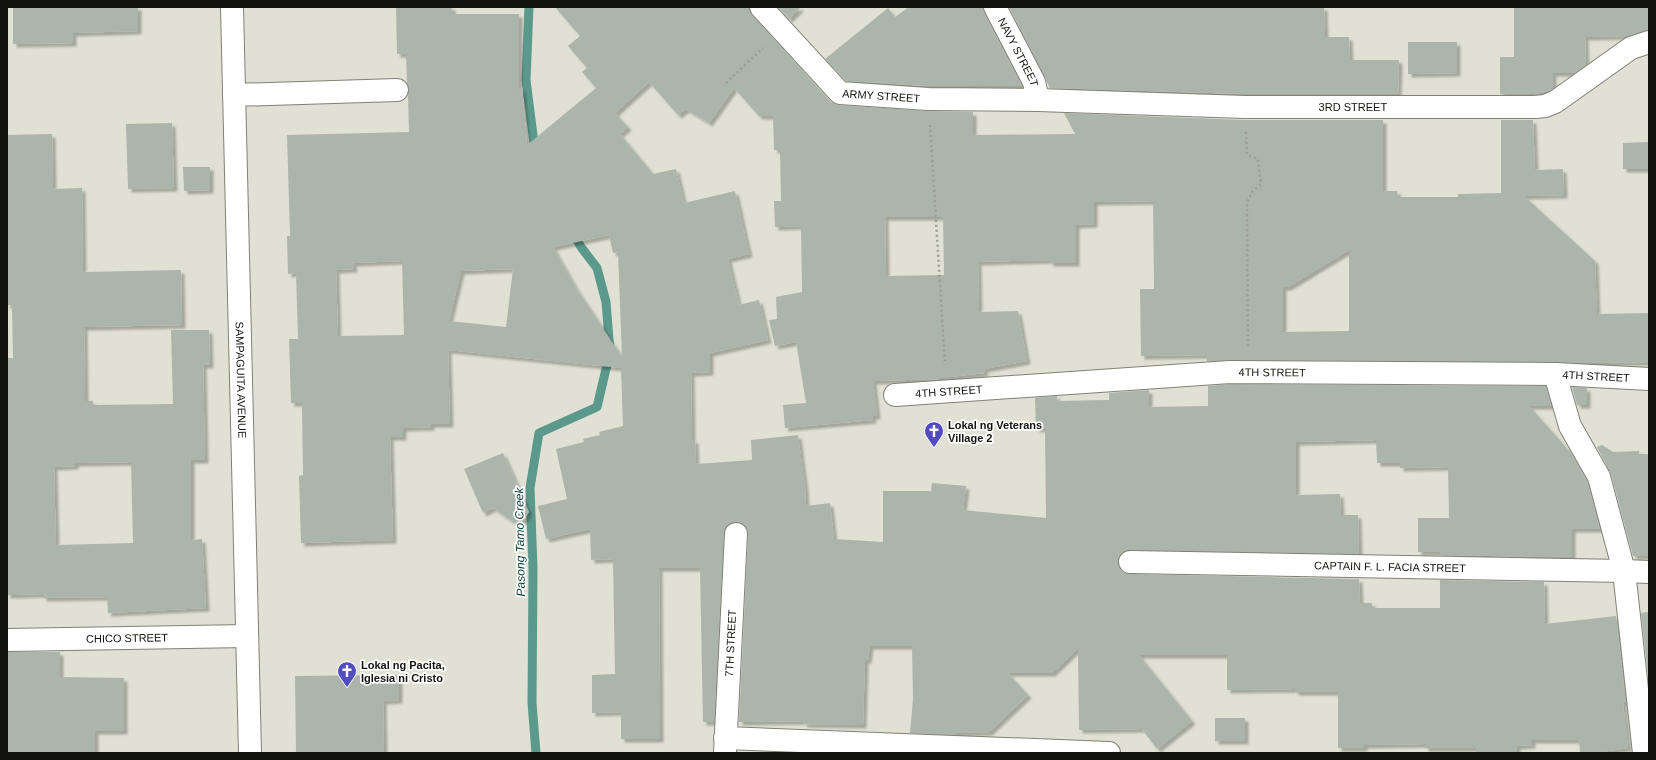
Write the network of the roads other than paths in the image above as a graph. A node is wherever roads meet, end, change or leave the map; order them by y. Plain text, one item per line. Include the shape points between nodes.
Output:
1 (232, 7) edge
2 (761, 7) edge
3 (995, 7) edge
4 (1649, 42) edge
5 (397, 90) dead end
6 (234, 95) junction
7 (1038, 100) junction
8 (1555, 374) junction
9 (1649, 379) edge
10 (895, 395) dead end
11 (736, 534) dead end
12 (1130, 562) dead end
13 (1624, 571) junction
14 (1649, 572) edge
15 (247, 636) junction
16 (7, 640) edge
17 (725, 746) edge
18 (250, 753) edge
19 (1109, 753) edge
20 (1644, 753) edge

1 - 6 street, SAMPAGUITA AVENUE
2 - 7 street, ARMY STREET via 840,92 928,99
3 - 7 street, NAVY STREET via 1034,82
4 - 7 street, 3RD STREET via 1631,48 1555,102 1545,106 1245,107
5 - 6 street
6 - 15 street, SAMPAGUITA AVENUE
8 - 9 street, 4TH STREET
8 - 10 street, 4TH STREET via 1248,372
8 - 13 street via 1570,426 1599,477
11 - 17 street, 7TH STREET
12 - 13 street, CAPTAIN F. L. FACIA STREET
13 - 14 street, CAPTAIN F. L. FACIA STREET
13 - 20 street
15 - 16 street, CHICO STREET
15 - 18 street, SAMPAGUITA AVENUE
17 - 19 street

